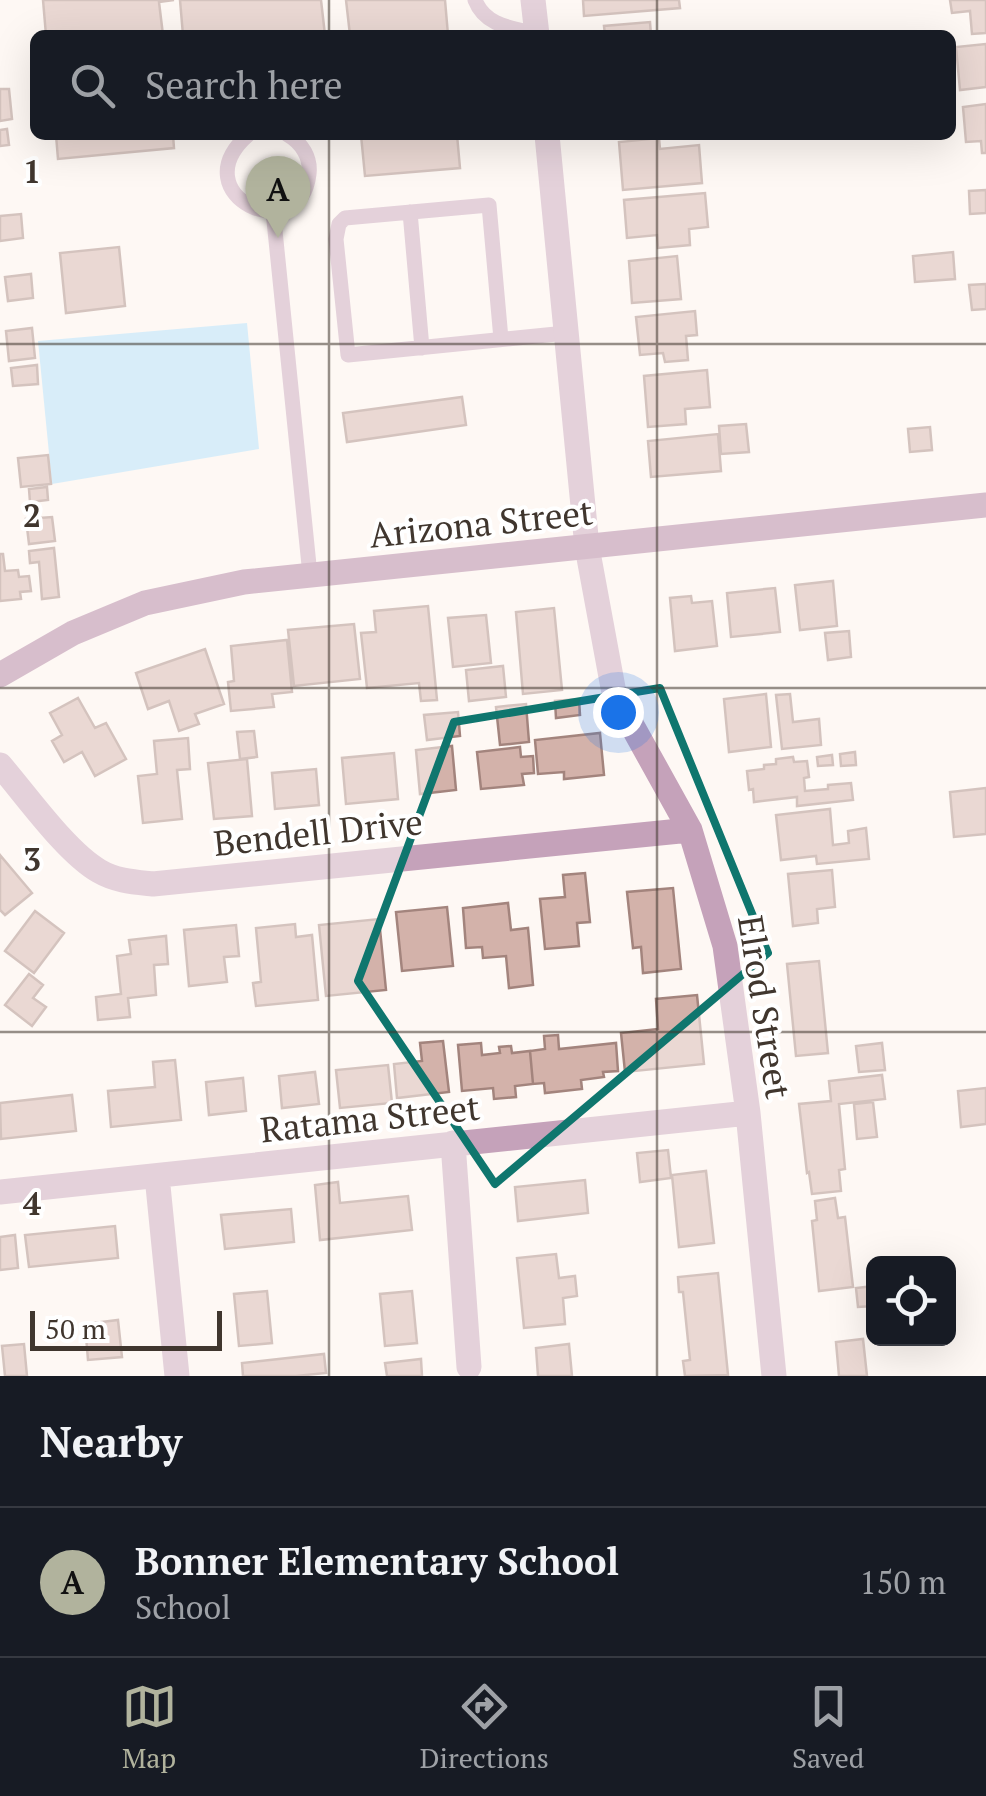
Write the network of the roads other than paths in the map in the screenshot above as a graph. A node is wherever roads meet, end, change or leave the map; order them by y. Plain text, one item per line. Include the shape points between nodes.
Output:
1 (475, 0) edge
2 (533, 0) edge
3 (519, 30) edge
4 (537, 30) edge
5 (242, 140) edge
6 (296, 140) edge
7 (547, 140) edge
8 (273, 211) junction
9 (410, 212) junction
10 (566, 333) junction
11 (502, 339) junction
12 (422, 348) junction
13 (986, 505) edge
14 (587, 548) junction
15 (310, 575) junction
16 (0, 675) edge
17 (0, 765) edge
18 (690, 830) junction
19 (748, 1113) junction
20 (453, 1144) junction
21 (157, 1176) junction
22 (0, 1192) edge
23 (470, 1367) dead end
24 (177, 1376) edge
25 (774, 1376) edge

1 - 3 lane via 497,25
2 - 4 street
5 - 8 lane via 230,159 232,190 257,210
6 - 8 lane via 310,166 308,182 288,207
7 - 10 street, Elrod Street
8 - 15 lane
9 - 11 lane via 489,206
9 - 12 lane
9 - 12 lane via 345,218 336,238 348,355
10 - 11 lane
10 - 14 street, Elrod Street
11 - 12 lane
13 - 14 street, Arizona Street
14 - 15 street, Arizona Street
14 - 18 street, Elrod Street via 614,693
15 - 16 street, Arizona Street via 145,603 73,633
17 - 18 street, Bendell Drive via 79,858 101,873 153,884
18 - 19 street, Elrod Street via 726,946
19 - 20 street, Ratama Street
19 - 25 street, Elrod Street
20 - 21 street, Ratama Street
20 - 23 street
21 - 22 street, Ratama Street
21 - 24 street

